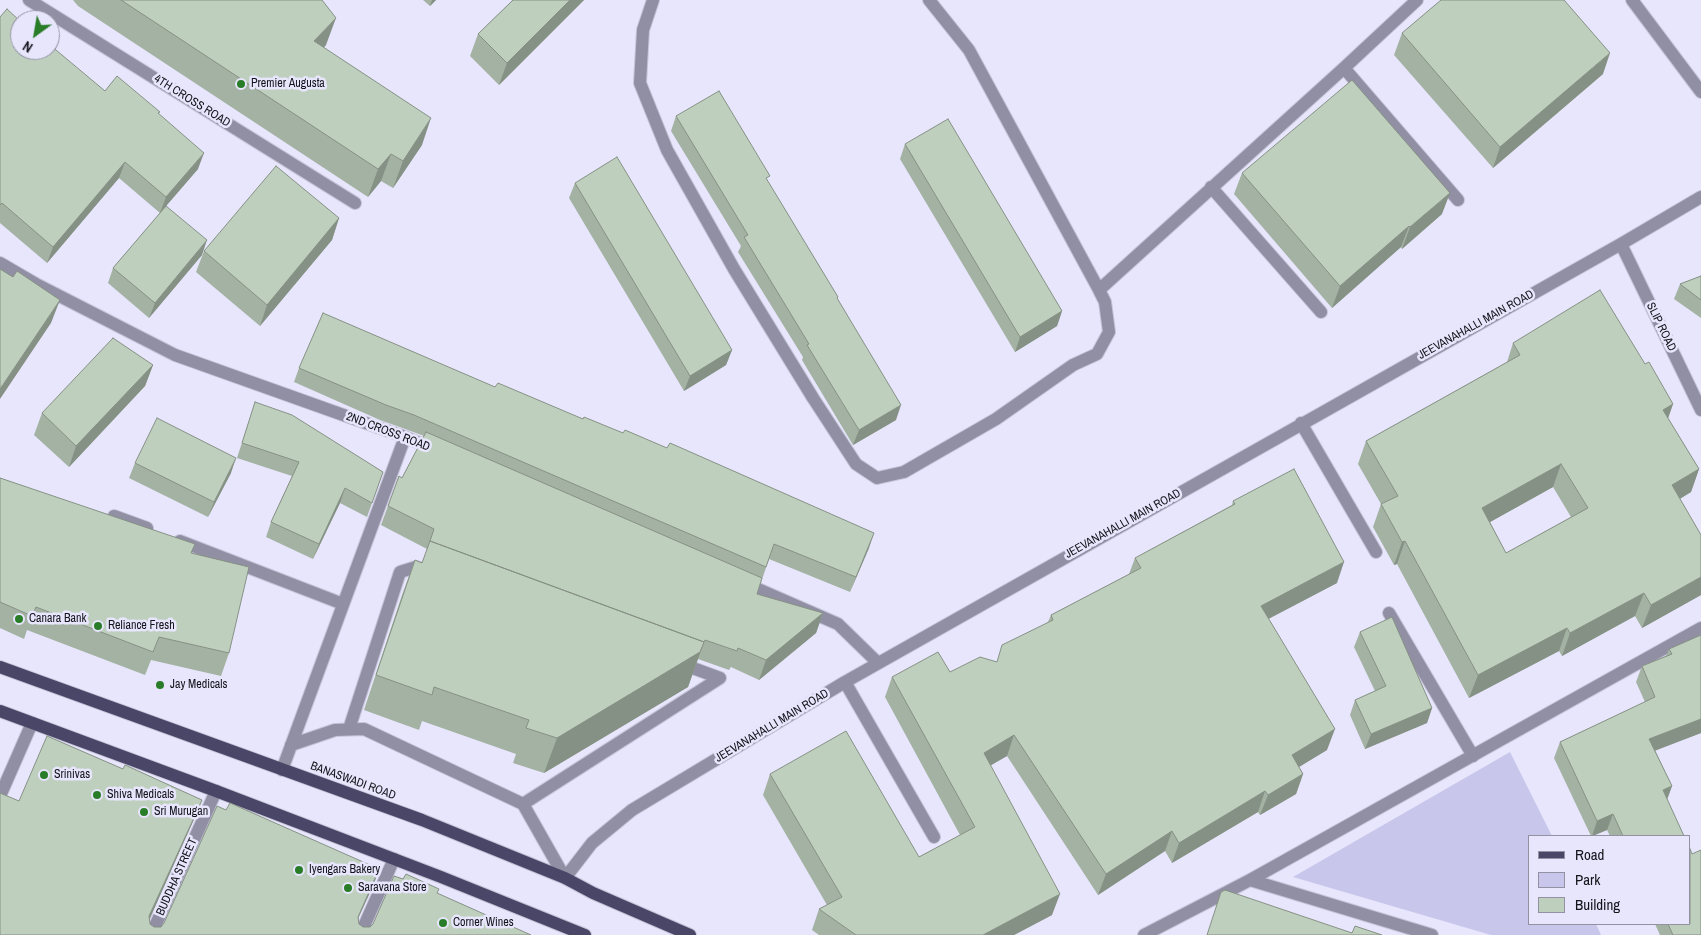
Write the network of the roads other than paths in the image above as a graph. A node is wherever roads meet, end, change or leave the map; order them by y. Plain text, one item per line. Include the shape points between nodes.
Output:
1 (29, 0) edge
2 (653, 0) edge
3 (929, 0) edge
4 (1417, 0) edge
5 (1632, 0) edge
6 (1344, 68) junction
7 (1701, 92) edge
8 (1211, 188) junction
9 (1701, 197) edge
10 (1458, 200) dead end
11 (355, 203) dead end
12 (1621, 244) junction
13 (0, 263) edge
14 (1099, 290) junction
15 (1321, 312) dead end
16 (1701, 410) edge
17 (1301, 423) junction
18 (405, 436) junction
19 (450, 456) edge
20 (114, 516) edge
21 (1376, 552) dead end
22 (444, 577) edge
23 (730, 577) edge
24 (343, 604) junction
25 (1389, 613) dead end
26 (1701, 628) edge
27 (664, 658) edge
28 (877, 662) junction
29 (0, 667) edge
30 (845, 682) junction
31 (0, 711) edge
32 (32, 723) junction
33 (349, 730) junction
34 (291, 746) junction
35 (1473, 756) junction
36 (282, 770) junction
37 (216, 791) junction
38 (0, 796) edge
39 (523, 804) junction
40 (934, 837) dead end
41 (394, 859) junction
42 (565, 878) junction
43 (1250, 880) junction
44 (570, 932) edge
45 (151, 935) edge
46 (360, 935) edge
47 (585, 935) edge
48 (690, 935) edge
49 (1144, 935) edge
50 (1432, 935) edge

1 - 11 street, 4TH CROSS ROAD
2 - 14 street via 643,30 640,83 666,150 734,269 856,464 876,478 904,472 996,419 1073,365 1097,354 1109,332 1105,302
3 - 14 street via 969,50
4 - 6 street
5 - 7 street
6 - 8 street
6 - 10 street
8 - 14 street
8 - 15 street
9 - 12 street, JEEVANAHALLI MAIN ROAD
12 - 16 street, SLIP ROAD
12 - 17 street, JEEVANAHALLI MAIN ROAD
13 - 18 street, 2ND CROSS ROAD via 175,355
17 - 21 street
17 - 28 street, JEEVANAHALLI MAIN ROAD
18 - 19 street, 2ND CROSS ROAD
18 - 24 street
20 - 24 street
22 - 33 street via 416,566 400,572
23 - 28 street via 838,624
24 - 34 street
25 - 35 street
26 - 35 street
27 - 39 street via 720,678
28 - 30 street, JEEVANAHALLI MAIN ROAD
29 - 36 main road, BANASWADI ROAD
30 - 40 street
30 - 42 street, JEEVANAHALLI MAIN ROAD via 632,810 592,843
31 - 32 main road
32 - 37 main road
32 - 38 street
33 - 34 street via 335,730
33 - 39 street via 364,729
34 - 36 street
35 - 43 street
36 - 42 main road, BANASWADI ROAD via 422,820
37 - 41 main road
37 - 45 street, BUDDHA STREET
39 - 42 street
41 - 44 main road
41 - 46 street
42 - 48 main road, BANASWADI ROAD
43 - 49 street
43 - 50 street
44 - 47 main road

